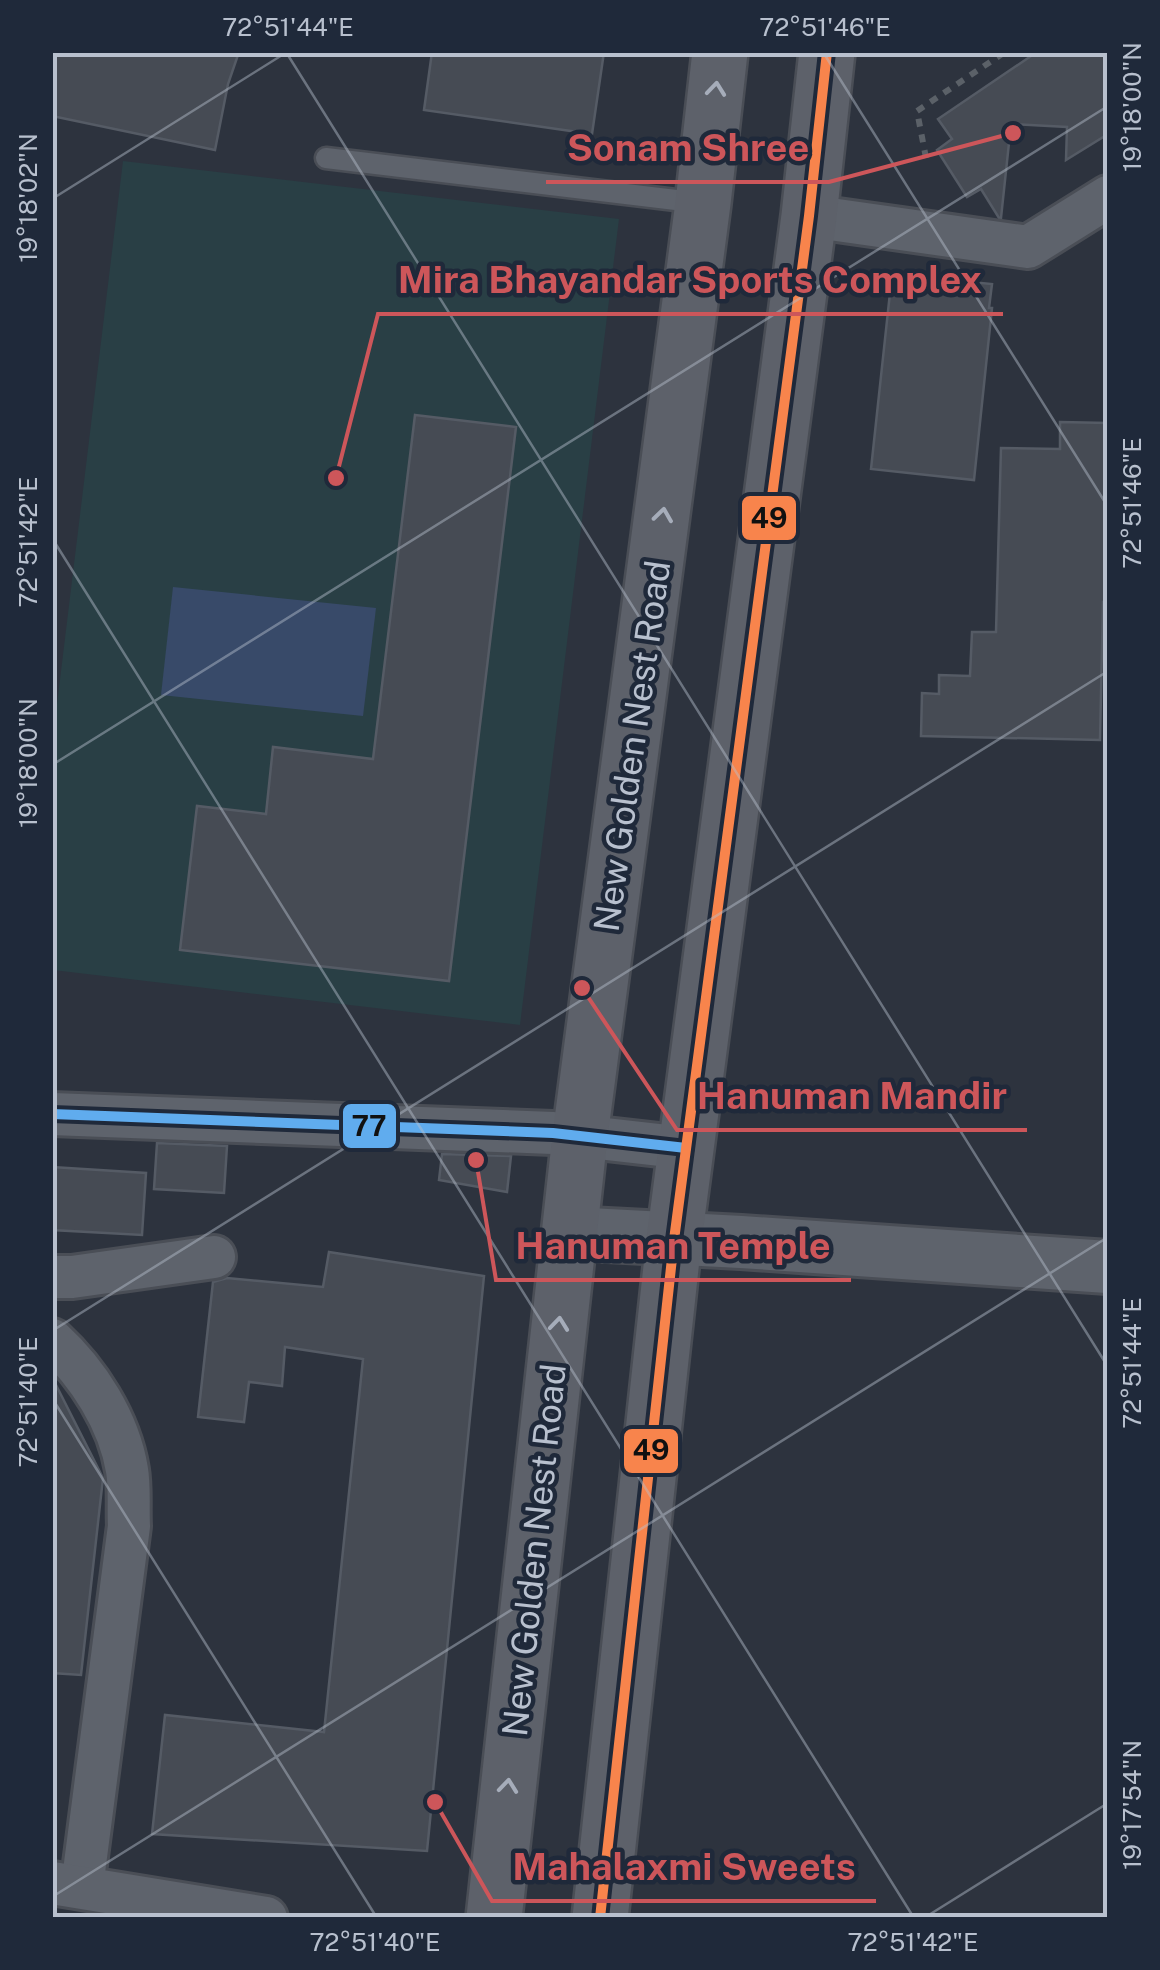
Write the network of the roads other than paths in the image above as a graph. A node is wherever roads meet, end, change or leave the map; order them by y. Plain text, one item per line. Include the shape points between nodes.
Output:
1 (720, 52) edge
2 (827, 52) edge
3 (326, 158) dead end
4 (1108, 197) edge
5 (703, 204) junction
6 (810, 216) junction
7 (52, 1114) edge
8 (580, 1136) junction
9 (686, 1148) junction
10 (569, 1233) junction
11 (674, 1240) junction
12 (214, 1256) dead end
13 (1108, 1267) edge
14 (52, 1277) edge
15 (52, 1340) edge
16 (67, 1885) edge
17 (266, 1918) edge
18 (494, 1918) edge
19 (600, 1918) edge

5 -> 1 main road, New Golden Nest Road
2 - 6 main road
3 - 5 lane
4 - 6 street via 1028,247
8 -> 5 main road, New Golden Nest Road
6 - 9 main road
7 - 8 street
8 - 9 street
8 - 10 main road, New Golden Nest Road
9 - 11 main road
10 - 11 street
18 -> 10 main road, New Golden Nest Road
11 - 13 street
11 - 19 main road
12 - 14 street
15 - 16 street via 93,1387 117,1432 129,1526
16 - 17 street

